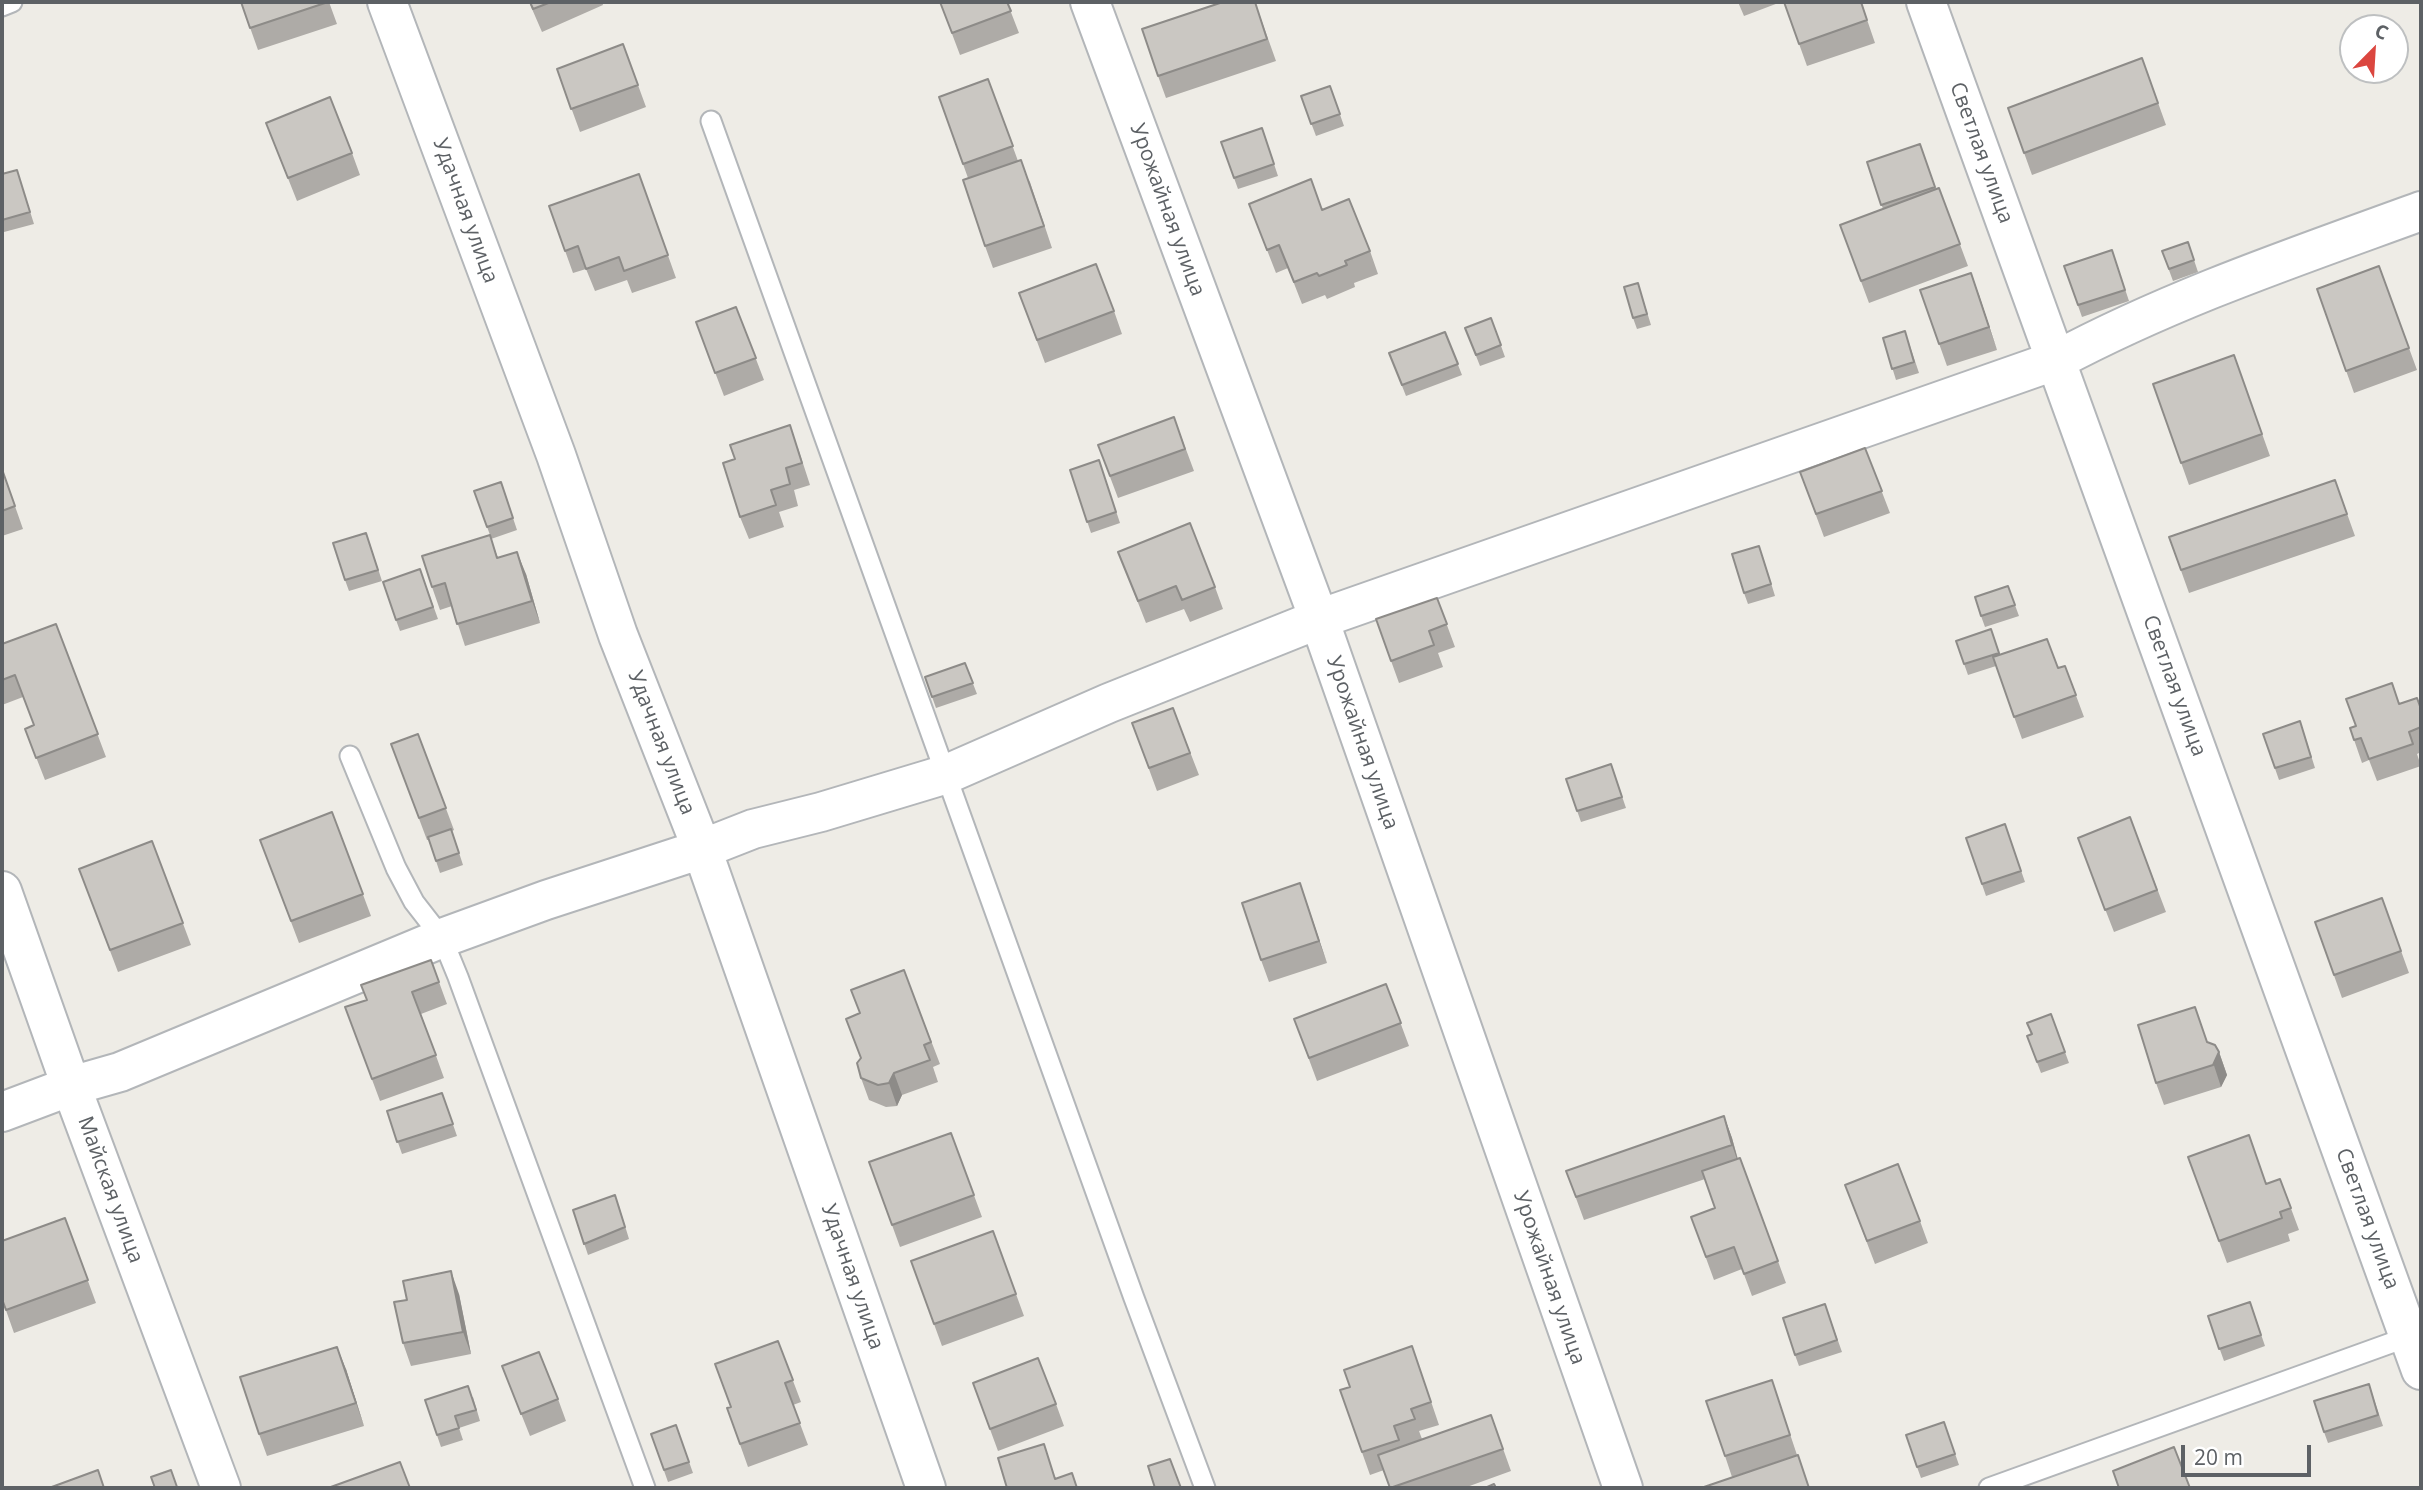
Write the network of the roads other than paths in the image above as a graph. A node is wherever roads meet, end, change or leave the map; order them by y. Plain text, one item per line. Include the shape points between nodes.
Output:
1 (12, 2) edge
2 (387, 2) edge
3 (1090, 2) edge
4 (1926, 2) edge
5 (2, 6) edge
6 (711, 121) dead end
7 (2421, 211) edge
8 (2057, 360) junction
9 (1319, 620) junction
10 (350, 756) dead end
11 (947, 774) junction
12 (702, 849) junction
13 (2, 891) edge
14 (442, 938) junction
15 (71, 1086) junction
16 (2, 1112) edge
17 (2417, 1346) edge
18 (221, 1488) edge
19 (645, 1488) edge
20 (926, 1488) edge
21 (1205, 1488) edge
22 (1623, 1488) edge
23 (1989, 1488) edge

1 - 5 lane
2 - 12 street, Удачная улица via 618,635
3 - 9 street, Урожайная улица
4 - 8 street, Светлая улица
6 - 11 lane
7 - 8 street via 2225,282
8 - 9 street
8 - 17 street, Светлая улица
9 - 11 street via 1109,703
9 - 22 street, Урожайная улица
10 - 14 lane via 396,868 414,902
11 - 12 street via 753,829
11 - 21 lane
12 - 14 street
12 - 20 street, Удачная улица
13 - 15 street, Майская улица
14 - 15 street via 120,1072
14 - 19 lane
15 - 16 street
15 - 18 street, Майская улица
17 - 23 lane

